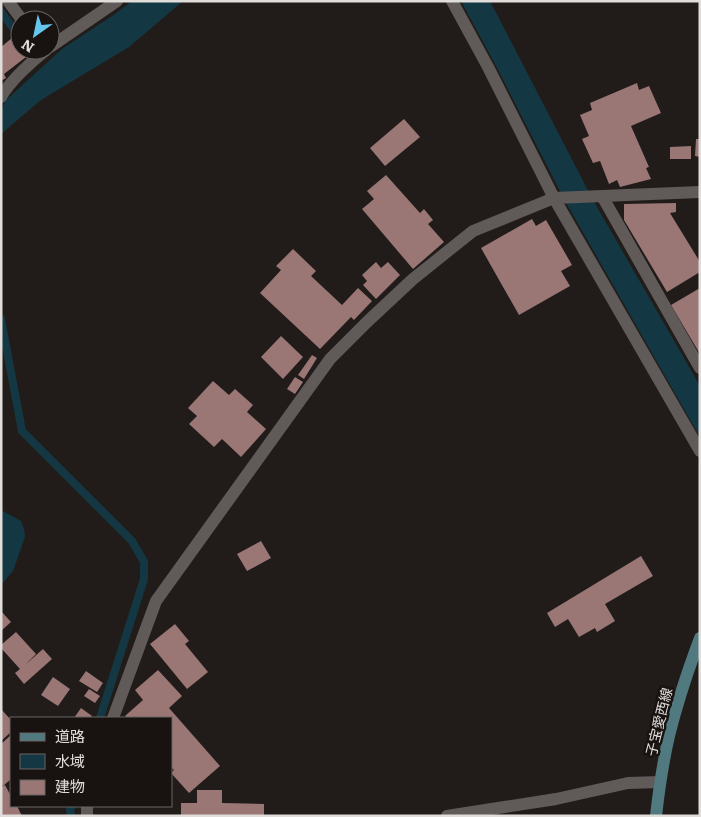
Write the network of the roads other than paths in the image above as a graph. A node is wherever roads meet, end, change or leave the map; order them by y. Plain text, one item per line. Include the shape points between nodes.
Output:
1 (117, 1) edge
2 (452, 1) edge
3 (60, 40) edge
4 (35, 60) edge
5 (1, 97) edge
6 (700, 192) edge
7 (598, 196) junction
8 (557, 198) junction
9 (700, 368) edge
10 (700, 451) edge
11 (700, 638) edge
12 (113, 717) edge
13 (660, 782) junction
14 (447, 816) edge
15 (656, 816) edge

1 - 3 street
2 - 8 street
4 - 5 street
6 - 7 street
7 - 8 street
7 - 9 street
8 - 10 street
8 - 12 street via 473,231 413,278 330,359 156,601
11 - 13 main road, 子宝愛西線 via 669,736
13 - 14 street via 628,783 556,799
13 - 15 main road, 子宝愛西線

